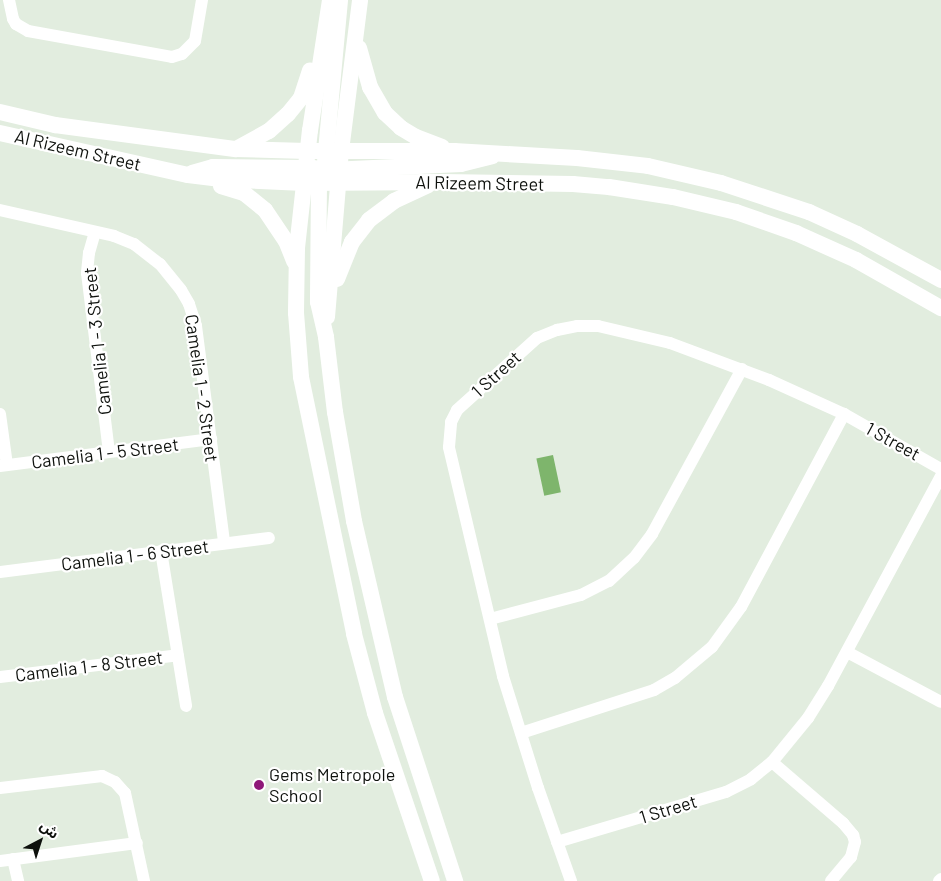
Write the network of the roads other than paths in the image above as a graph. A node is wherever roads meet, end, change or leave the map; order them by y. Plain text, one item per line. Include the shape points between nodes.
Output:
1 (9, 0) edge
2 (202, 0) edge
3 (323, 0) edge
4 (330, 0) edge
5 (340, 0) edge
6 (360, 0) edge
7 (357, 38) junction
8 (0, 112) edge
9 (19, 116) junction
10 (55, 124) junction
11 (7, 135) edge
12 (50, 145) junction
13 (236, 149) junction
14 (454, 150) junction
15 (307, 151) junction
16 (341, 151) junction
17 (498, 153) junction
18 (322, 171) junction
19 (188, 175) junction
20 (441, 182) junction
21 (0, 210) edge
22 (95, 232) junction
23 (296, 266) junction
24 (941, 280) edge
25 (941, 308) edge
26 (326, 337) junction
27 (742, 369) junction
28 (0, 414) edge
29 (844, 414) junction
30 (211, 440) junction
31 (110, 451) junction
32 (3, 466) edge
33 (941, 468) edge
34 (941, 476) edge
35 (269, 538) dead end
36 (224, 544) junction
37 (160, 551) junction
38 (0, 572) edge
39 (490, 619) junction
40 (846, 652) junction
41 (178, 655) junction
42 (0, 678) edge
43 (941, 702) edge
44 (186, 706) dead end
45 (520, 733) junction
46 (772, 762) junction
47 (0, 788) edge
48 (557, 842) junction
49 (137, 843) junction
50 (13, 859) junction
51 (0, 861) edge
52 (18, 881) edge
53 (144, 881) edge
54 (432, 881) edge
55 (455, 881) edge
56 (571, 881) edge
57 (831, 881) edge

1 - 2 street via 16,24 38,34 163,56 182,54 195,42
3 - 13 street via 309,76 301,98 269,131
4 - 15 street
5 - 18 street
6 - 7 street
7 - 14 street via 370,87 386,114 416,137
7 - 16 street
8 - 9 street, Al Rizeem Street
9 - 10 street, Al Rizeem Street
9 - 11 street
10 - 12 street
10 - 13 street, Al Rizeem Street
11 - 12 street, Al Rizeem Street
12 - 19 street, Al Rizeem Street
13 - 15 street, Al Rizeem Street
14 - 16 street, Al Rizeem Street
14 - 17 street, Al Rizeem Street
15 - 18 street
16 - 18 street
17 - 18 street via 460,164
17 - 24 street, Al Rizeem Street via 615,161 744,189 831,222
18 - 19 street via 213,167
18 - 20 street, Al Rizeem Street
18 - 23 street
18 - 26 street via 318,302
19 - 23 street, Al Rizeem Street via 244,193 255,200 280,230
20 - 25 street, Al Rizeem Street via 609,187 704,204 766,221 827,246
20 - 26 street via 394,201 361,229 339,269
21 - 22 street, Camelia 1 - 2 Street
22 - 30 street, Camelia 1 - 2 Street via 134,244 160,264 189,304 196,326
22 - 31 street, Camelia 1 - 3 Street via 88,273
23 - 54 street via 298,345 306,409 354,634 375,713
26 - 55 street via 344,467 376,624 408,741
27 - 29 street, 1 Street
27 - 39 street via 652,534 628,564 609,580 581,595
27 - 39 street, 1 Street via 670,342 598,326 577,326 538,338 466,401 451,422 448,447
28 - 32 street
29 - 33 street, 1 Street
29 - 45 street, 1 Street via 740,607 712,647 682,673 654,690
30 - 31 street, Camelia 1 - 5 Street
30 - 36 street, Camelia 1 - 2 Street
31 - 32 street, Camelia 1 - 5 Street
34 - 40 street, 1 Street
35 - 36 street, Camelia 1 - 6 Street
36 - 37 street, Camelia 1 - 6 Street
37 - 38 street, Camelia 1 - 6 Street
37 - 41 street, Camelia 1 - 8 Street
39 - 45 street, 1 Street
40 - 43 street
40 - 46 street, 1 Street via 816,707
41 - 42 street, Camelia 1 - 8 Street
41 - 44 street, Camelia 1 - 8 Street
45 - 48 street, 1 Street
46 - 48 street, 1 Street via 751,779 726,792
46 - 57 street via 853,835 855,842 851,857
47 - 49 street via 102,776 115,782 125,793
48 - 56 street, 1 Street
49 - 50 street
49 - 53 street
50 - 51 street
50 - 52 street

